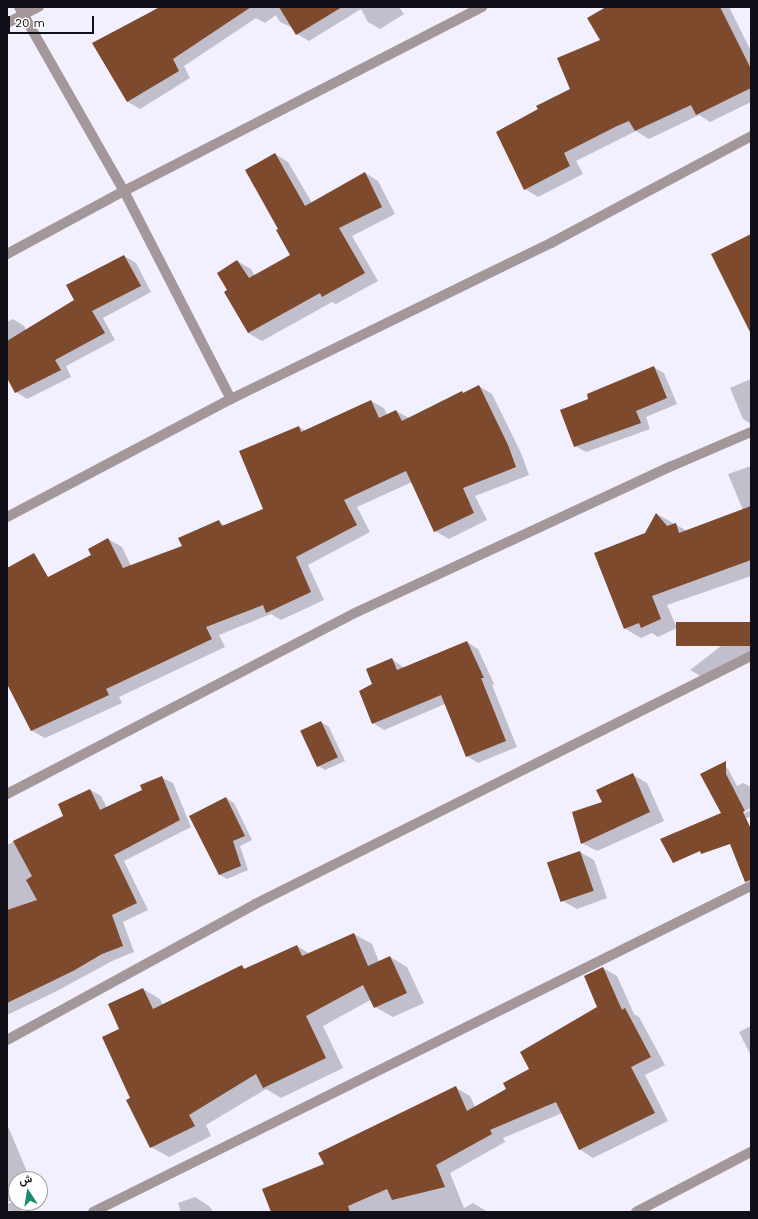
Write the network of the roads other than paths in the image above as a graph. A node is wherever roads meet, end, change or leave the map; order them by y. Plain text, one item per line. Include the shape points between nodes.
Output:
1 (38, 7) edge
2 (482, 7) edge
3 (21, 11) edge
4 (7, 23) edge
5 (751, 136) edge
6 (124, 191) junction
7 (7, 254) edge
8 (231, 399) junction
9 (751, 432) edge
10 (7, 517) edge
11 (751, 656) edge
12 (7, 794) edge
13 (751, 886) edge
14 (7, 1040) edge
15 (751, 1152) edge
16 (93, 1212) edge
17 (636, 1212) edge

1 - 3 street
2 - 6 street
3 - 4 street
3 - 6 street
5 - 8 street via 551,243
6 - 7 street
6 - 8 street
8 - 10 street
9 - 12 street via 357,612
11 - 14 street via 255,904
13 - 16 street
15 - 17 street

